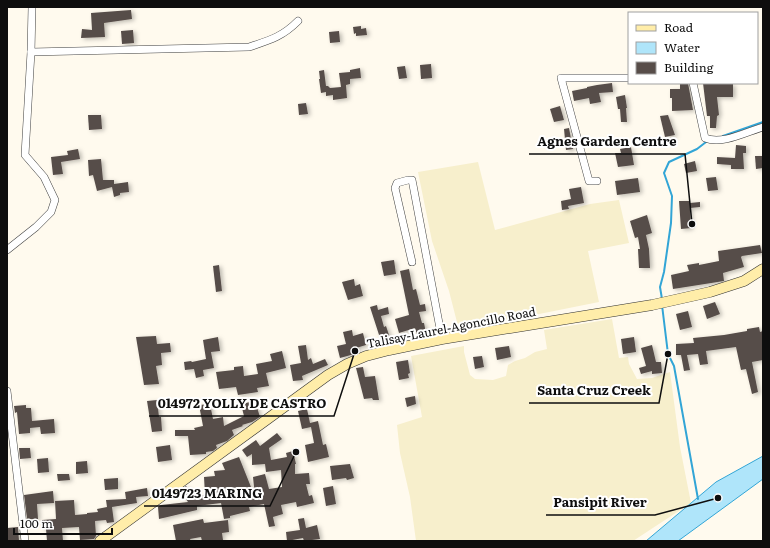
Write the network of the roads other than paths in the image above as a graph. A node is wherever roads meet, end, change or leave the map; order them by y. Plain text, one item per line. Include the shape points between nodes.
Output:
1 (32, 7) edge
2 (298, 21) dead end
3 (31, 52) junction
4 (628, 78) edge
5 (693, 84) edge
6 (763, 127) edge
7 (596, 181) dead end
8 (7, 250) edge
9 (412, 262) dead end
10 (763, 269) edge
11 (442, 340) junction
12 (7, 391) edge
13 (8, 404) edge
14 (25, 541) edge
15 (100, 541) edge

1 - 3 street
2 - 3 street via 287,32 249,47
3 - 8 street via 24,155 44,177 55,200 51,212
4 - 7 street via 561,78 589,181
5 - 6 street via 705,138 720,140
9 - 11 street via 395,188 397,184 408,180 412,180
10 - 11 main road, Talisay-Laurel-Agoncillo Road via 744,281 710,292 652,305
11 - 15 main road, Talisay-Laurel-Agoncillo Road via 366,356 328,375
12 - 13 street
13 - 14 street

